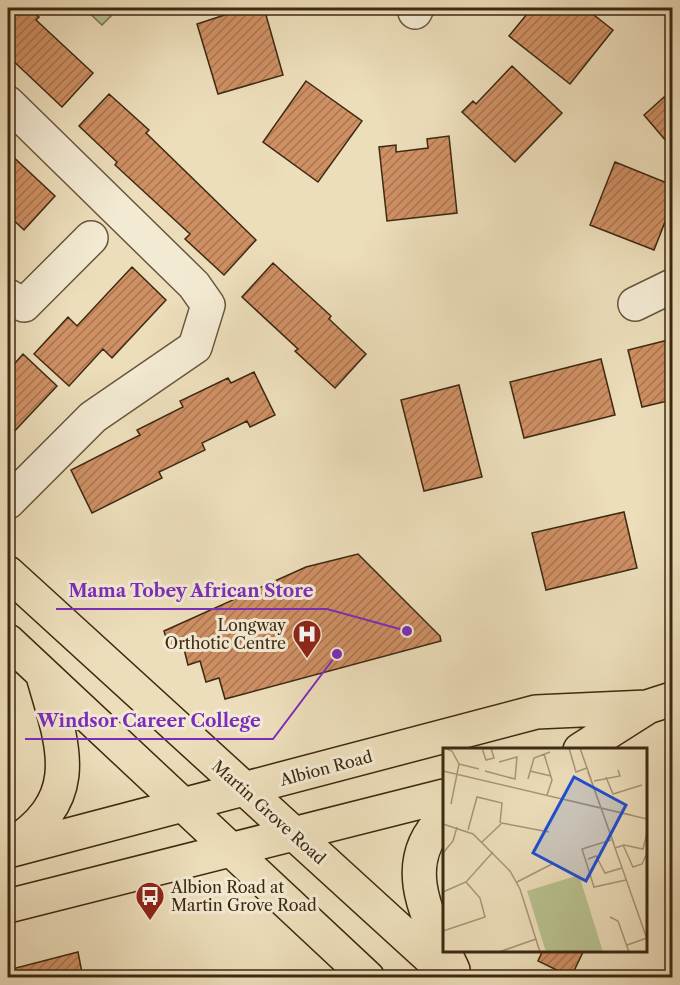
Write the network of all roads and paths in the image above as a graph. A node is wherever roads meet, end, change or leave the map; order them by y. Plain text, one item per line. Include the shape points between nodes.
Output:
1 (8, 103) edge
2 (91, 238) dead end
3 (672, 286) edge
4 (8, 296) edge
5 (635, 304) dead end
6 (8, 502) edge
7 (8, 573) edge
8 (8, 641) edge
9 (42, 674) junction
10 (660, 703) edge
11 (583, 748) edge
12 (244, 789) junction
13 (443, 796) edge
14 (184, 805) junction
15 (443, 819) edge
16 (294, 834) junction
17 (8, 846) edge
18 (232, 849) junction
19 (8, 851) edge
20 (8, 906) edge
21 (443, 948) edge
22 (445, 952) edge
23 (368, 978) edge
24 (452, 978) edge
25 (457, 978) edge

1 - 6 lane via 194,285 208,305 195,347 93,417
2 - 4 lane via 24,305
3 - 5 lane
7 - 12 main road, Martin Grove Road
8 - 9 main road
9 - 14 main road
9 - 17 main road via 62,743 60,790 51,808
10 - 11 main road, Albion Road
10 - 12 main road, Albion Road via 536,712
12 - 14 main road, Albion Road
12 - 16 main road, Martin Grove Road
13 - 16 main road
14 - 18 main road
14 - 19 main road, Albion Road
15 - 21 main road via 420,860 419,883 422,902
16 - 18 main road
16 - 24 main road, Martin Grove Road
18 - 20 main road
18 - 23 main road
22 - 25 main road

